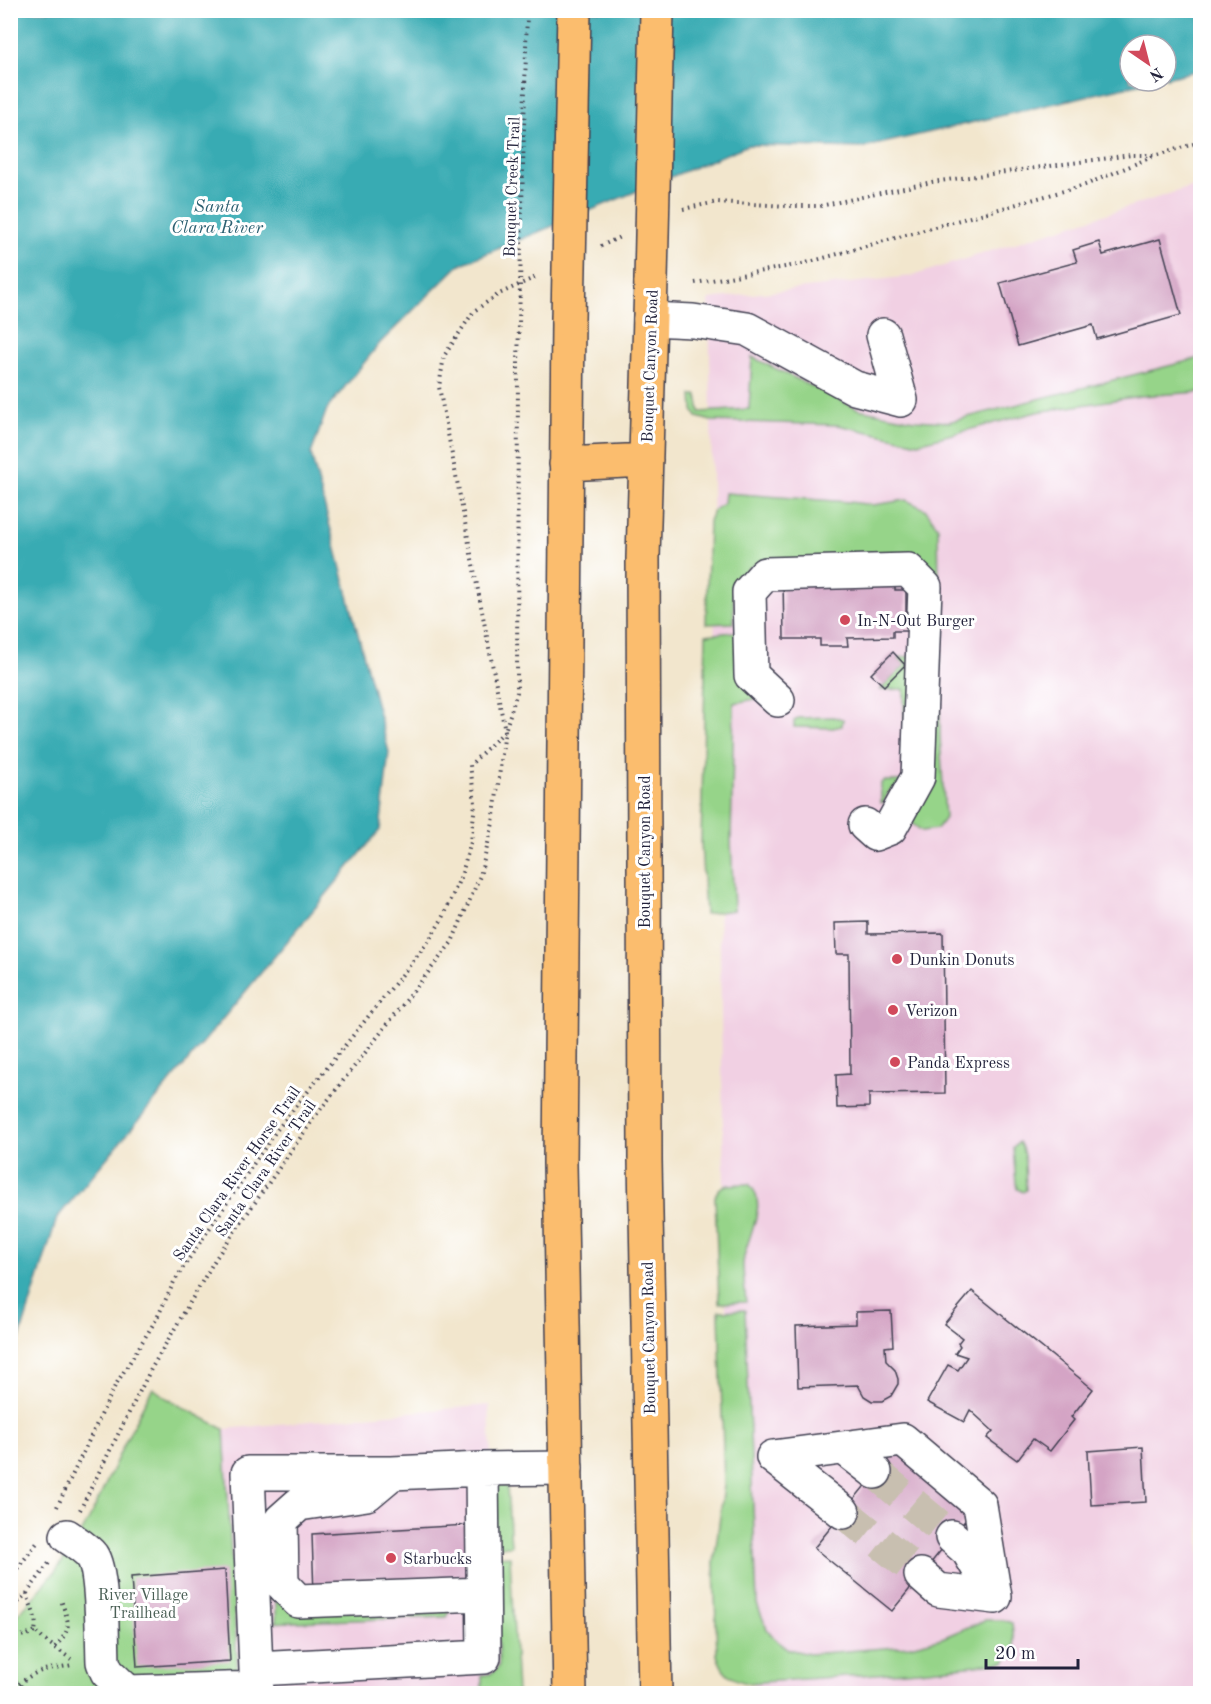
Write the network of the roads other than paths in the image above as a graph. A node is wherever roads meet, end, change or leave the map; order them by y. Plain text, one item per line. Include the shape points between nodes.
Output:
1 (574, 10) edge
2 (657, 10) edge
3 (650, 319) junction
4 (883, 335) dead end
5 (646, 460) junction
6 (566, 464) junction
7 (778, 700) dead end
8 (866, 825) dead end
9 (844, 1448) junction
10 (566, 1468) junction
11 (482, 1469) junction
12 (876, 1472) tunnel mouth
13 (392, 1473) junction
14 (843, 1512) tunnel mouth
15 (54, 1528) road end
16 (952, 1537) tunnel mouth
17 (921, 1575) tunnel mouth
18 (483, 1594) junction
19 (995, 1597) junction
20 (257, 1683) edge
21 (570, 1694) edge
22 (655, 1694) edge

1 - 6 main road, bridge
2 - 3 main road, Bouquet Canyon Road, bridge
3 - 4 lane via 747,329 855,388 901,400
3 - 5 main road, Bouquet Canyon Road
5 - 6 main road
5 - 22 main road, Bouquet Canyon Road via 642,558 645,1160
6 - 10 main road via 560,1162
7 - 8 lane via 751,675 748,592 765,574 908,570 925,586 918,777 890,828 875,834
9 - 12 lane
9 - 14 lane via 773,1456
9 - 19 lane via 903,1440 980,1505
10 - 11 lane
10 - 21 main road
11 - 13 lane
11 - 18 lane
13 - 18 lane via 367,1494 299,1504 281,1520 282,1584 298,1601
13 - 20 lane via 248,1473
15 - 20 lane via 94,1559 99,1577 103,1662 107,1672 128,1692
16 - 19 lane via 968,1551
17 - 19 lane via 938,1590
18 - 20 lane via 484,1657

